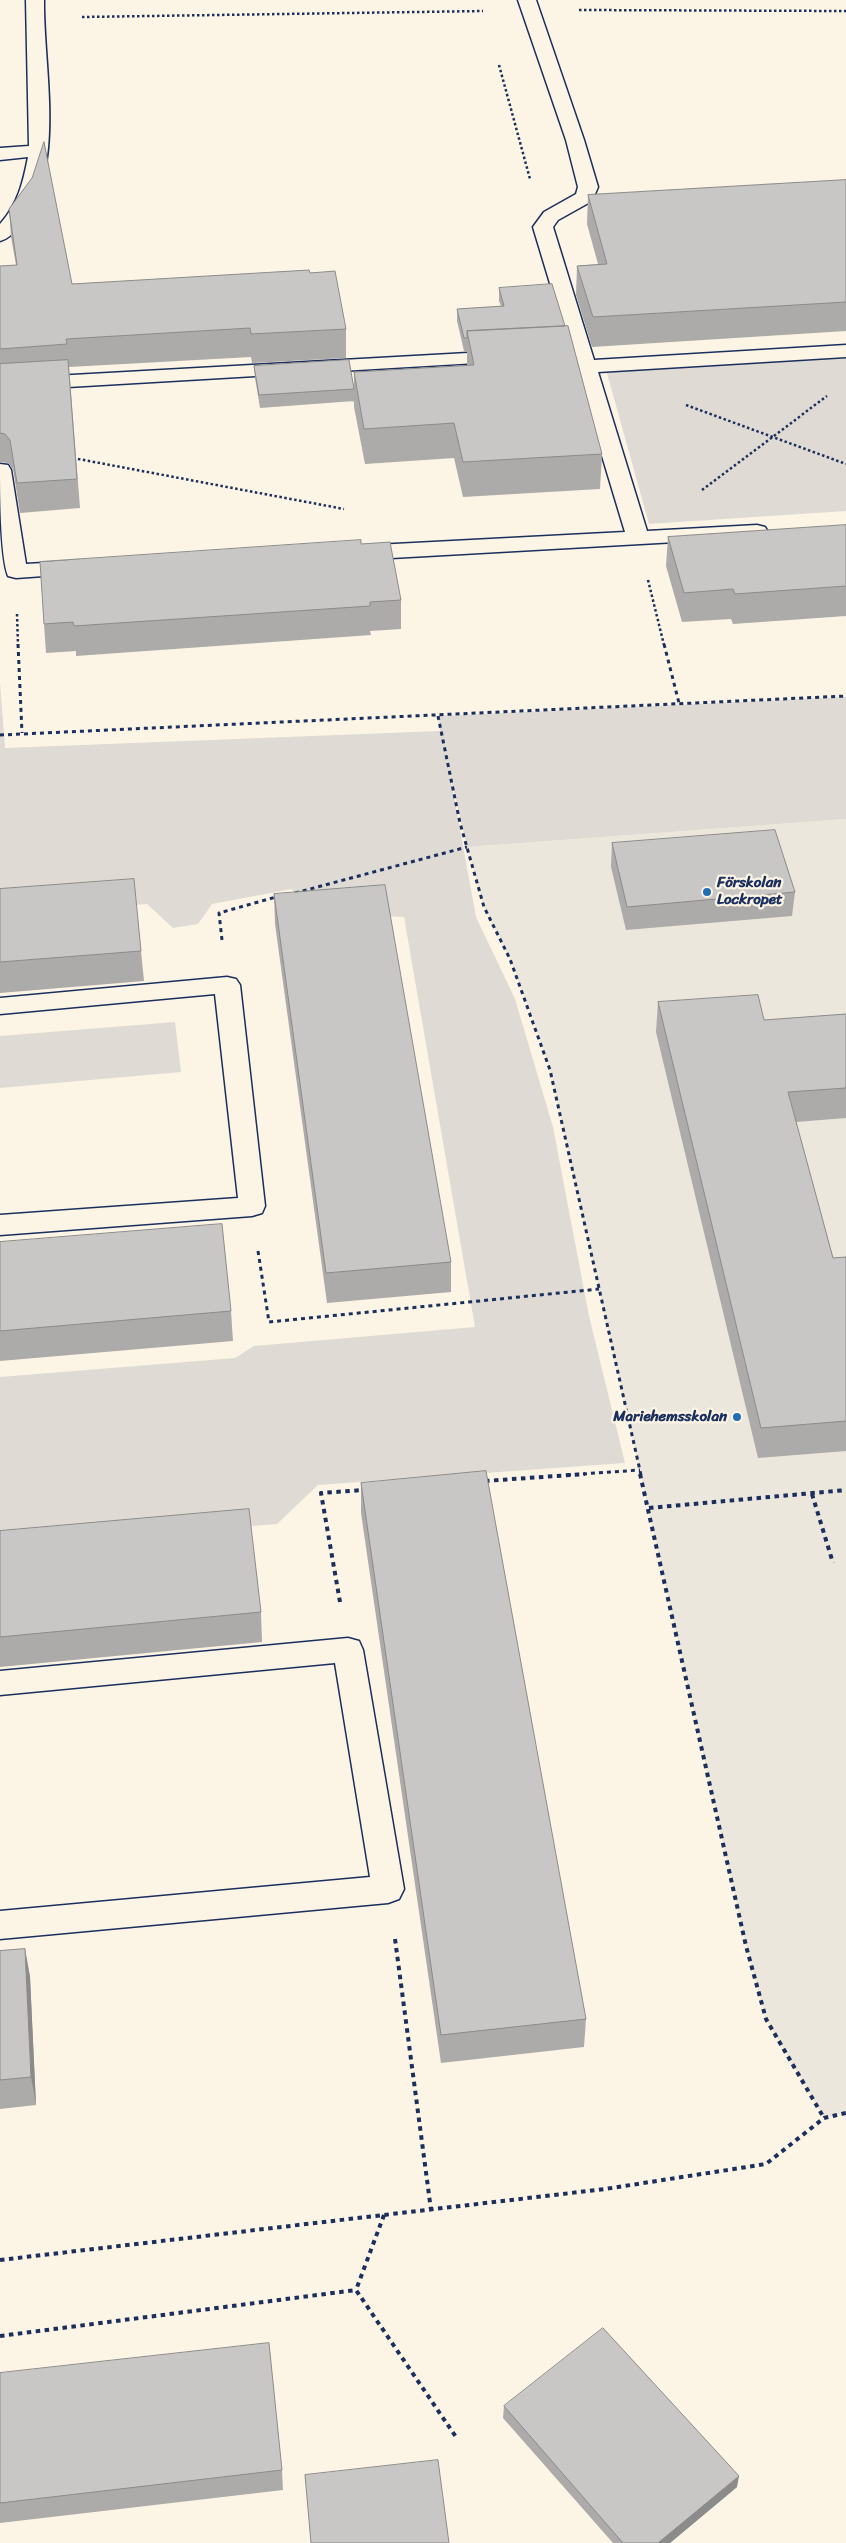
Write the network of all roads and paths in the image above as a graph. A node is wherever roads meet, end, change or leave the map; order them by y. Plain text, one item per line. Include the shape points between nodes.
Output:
1 (529, 5) edge
2 (35, 9) edge
3 (846, 11) edge
4 (497, 58) dead end
5 (38, 151) junction
6 (0, 154) edge
7 (543, 227) junction
8 (0, 235) edge
9 (846, 351) edge
10 (521, 356) edge
11 (575, 358) junction
12 (0, 385) edge
13 (831, 393) dead end
14 (678, 402) dead end
15 (68, 457) edge
16 (846, 464) edge
17 (0, 470) edge
18 (351, 510) dead end
19 (776, 530) edge
20 (638, 538) junction
21 (340, 554) edge
22 (10, 558) edge
23 (94, 567) edge
24 (846, 696) edge
25 (679, 703) junction
26 (438, 716) junction
27 (22, 733) junction
28 (0, 735) edge
29 (467, 847) junction
30 (286, 895) edge
31 (276, 897) edge
32 (227, 985) junction
33 (0, 1006) edge
34 (252, 1206) junction
35 (0, 1225) edge
36 (599, 1289) junction
37 (640, 1470) junction
38 (480, 1482) edge
39 (371, 1490) edge
40 (846, 1490) edge
41 (812, 1494) junction
42 (649, 1508) junction
43 (833, 1564) dead end
44 (348, 1650) junction
45 (0, 1683) edge
46 (388, 1889) junction
47 (0, 1925) edge
48 (846, 2113) edge
49 (824, 2118) junction
50 (431, 2210) junction
51 (384, 2215) junction
52 (0, 2260) edge
53 (356, 2290) junction
54 (0, 2336) edge
55 (456, 2437) dead end

1 - 2 path
1 - 3 path
1 - 7 lane via 588,186 586,197 551,216
2 - 5 lane via 40,104
4 - 7 path
5 - 6 lane
5 - 8 lane via 24,207
7 - 11 lane
9 - 11 lane
10 - 12 lane
11 - 20 lane
13 - 20 path
14 - 16 path
15 - 18 path
17 - 22 lane
19 - 20 lane
20 - 21 lane
20 - 25 path
22 - 23 lane
22 - 27 path
24 - 25 path
25 - 26 path
26 - 27 path
26 - 29 path
27 - 28 path
29 - 30 path
29 - 36 path via 484,908 510,959 550,1070
31 - 32 path via 219,912
32 - 33 lane
32 - 34 lane
34 - 35 lane
34 - 36 path via 269,1322
36 - 37 path
37 - 38 path
37 - 42 path
39 - 44 path via 321,1493
40 - 41 path
41 - 42 path
41 - 43 path
42 - 49 path via 746,1946 764,2010 790,2064
44 - 45 lane
44 - 46 lane
46 - 47 lane
46 - 50 path
48 - 49 path
49 - 50 path via 766,2164 605,2189
50 - 51 path
51 - 52 path
51 - 53 path
53 - 54 path
53 - 55 path

